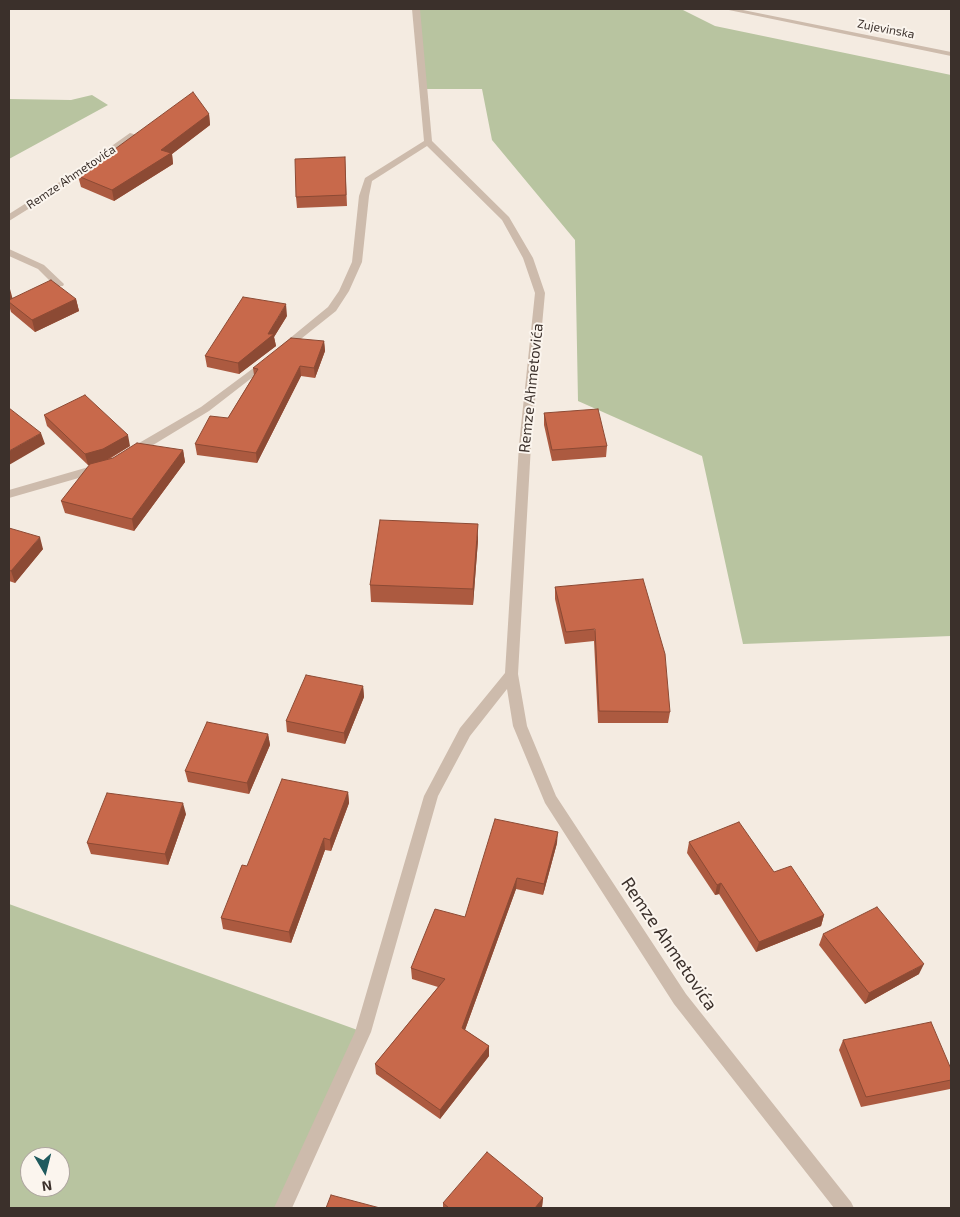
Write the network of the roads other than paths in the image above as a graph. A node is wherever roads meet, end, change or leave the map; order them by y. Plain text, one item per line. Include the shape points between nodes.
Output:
1 (416, 9) edge
2 (728, 9) edge
3 (951, 54) edge
4 (133, 135) edge
5 (428, 142) junction
6 (9, 218) edge
7 (9, 252) edge
8 (59, 284) edge
9 (9, 494) edge
10 (511, 674) junction
11 (283, 1208) edge
12 (845, 1208) edge

1 - 5 street
2 - 3 street, Zujevinska
4 - 6 street, Remze Ahmetovića
5 - 9 street via 368,180 357,262 332,309 205,409 115,462
5 - 10 street, Remze Ahmetovića via 506,219 528,258 540,293 525,445
7 - 8 street via 41,267
10 - 11 street via 465,732 431,796 363,1032
10 - 12 street, Remze Ahmetovića via 520,726 550,799 680,999

